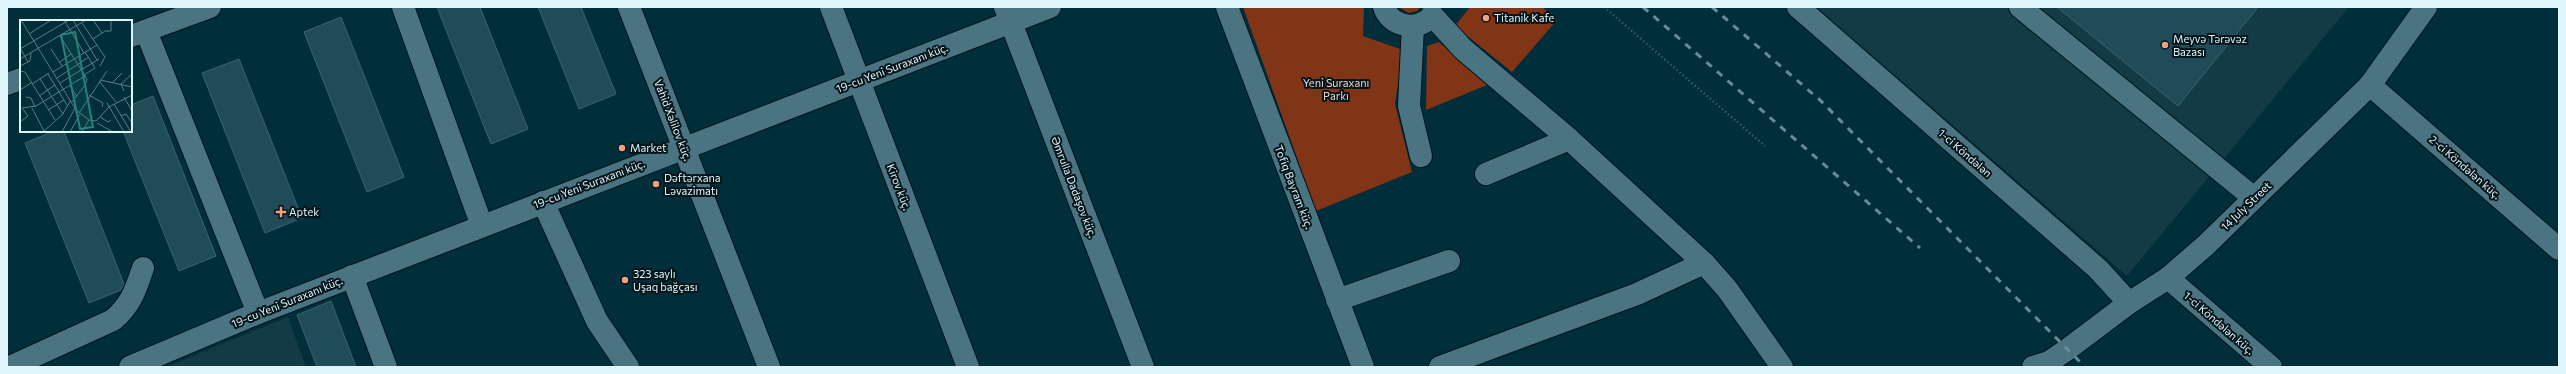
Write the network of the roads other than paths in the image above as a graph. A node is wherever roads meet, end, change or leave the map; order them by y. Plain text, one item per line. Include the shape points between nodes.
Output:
1 (210, 7) edge
2 (403, 7) edge
3 (629, 7) edge
4 (831, 7) edge
5 (1050, 7) edge
6 (1227, 7) edge
7 (1384, 7) edge
8 (1798, 7) edge
9 (2020, 7) edge
10 (2426, 7) edge
11 (1434, 11) edge
12 (1008, 15) edge
13 (1413, 26) junction
14 (138, 34) edge
15 (20, 79) edge
16 (859, 81) junction
17 (7, 84) edge
18 (2370, 85) junction
19 (1569, 139) junction
20 (684, 148) junction
21 (1421, 156) dead end
22 (1486, 174) dead end
23 (2254, 198) junction
24 (543, 202) junction
25 (482, 226) junction
26 (2559, 249) edge
27 (1449, 261) dead end
28 (1704, 263) junction
29 (143, 268) dead end
30 (352, 276) junction
31 (2168, 278) junction
32 (1337, 300) junction
33 (2129, 303) junction
34 (258, 313) junction
35 (10, 367) edge
36 (130, 367) edge
37 (386, 367) edge
38 (628, 367) edge
39 (769, 367) edge
40 (968, 367) edge
41 (1144, 367) edge
42 (1363, 367) edge
43 (1440, 367) edge
44 (1782, 367) edge
45 (2033, 367) edge
46 (2271, 367) edge

1 - 14 street
2 - 25 street
3 - 20 street, Vahid Xəlilov küç.
4 - 16 street, Kirov küç.
5 - 12 street, 19-cu Yeni Suraxanı küç.
6 - 32 street, Tofiq Bayram küç.
7 - 13 street via 1393,20 1402,25
8 - 33 street, 1-ci Köndələn via 2098,269
9 - 23 street
10 - 18 street, 14 July Street
11 - 13 street via 1424,22
11 - 19 street via 1463,49
12 - 16 street, 19-cu Yeni Suraxanı küç.
12 - 41 street, Əmrulla Dadaşov küç.
13 - 21 street via 1409,106
14 - 34 street
15 - 17 street
16 - 20 street, 19-cu Yeni Suraxanı küç.
16 - 40 street, Kirov küç.
18 - 23 street, 14 July Street
18 - 26 street, 2-ci Köndələn küç.
19 - 22 street
19 - 28 street
20 - 24 street, 19-cu Yeni Suraxanı küç.
20 - 39 street, Vahid Xəlilov küç.
23 - 31 street, 14 July Street
24 - 25 street, 19-cu Yeni Suraxanı küç.
24 - 38 street via 597,321
25 - 30 street, 19-cu Yeni Suraxanı küç.
27 - 32 street
28 - 43 street via 1637,294
28 - 44 street via 1727,289
29 - 35 street via 135,294 124,311 113,320
30 - 34 street, 19-cu Yeni Suraxanı küç.
30 - 37 street
31 - 33 street, 14 July Street
31 - 46 street, 1-ci Köndələn küç.
32 - 42 street, Tofiq Bayram küç.
33 - 45 street, 14 July Street via 2056,358
34 - 36 street, 19-cu Yeni Suraxanı küç.

